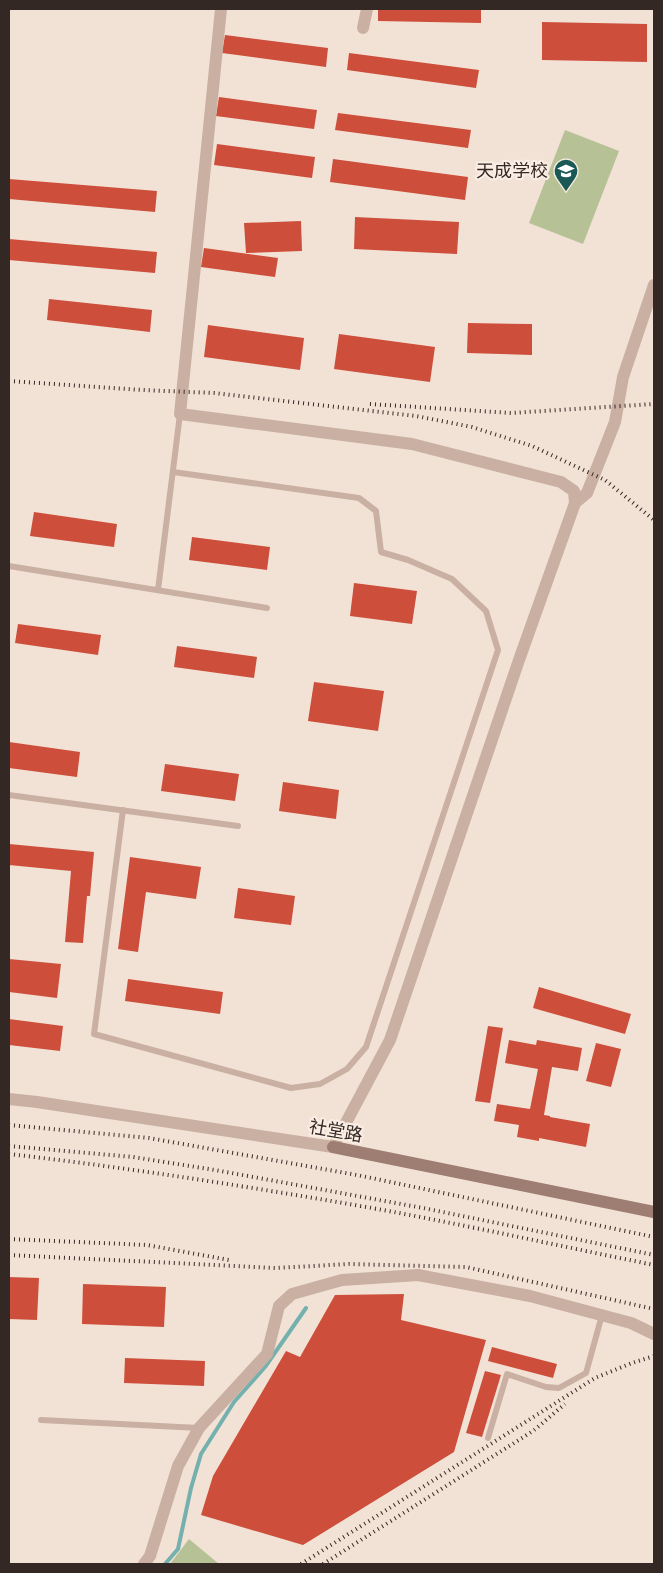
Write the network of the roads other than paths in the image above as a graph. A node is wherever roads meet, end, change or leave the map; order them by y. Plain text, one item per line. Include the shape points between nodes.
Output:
1 (221, 9) edge
2 (367, 9) edge
3 (363, 28) dead end
4 (654, 285) edge
5 (180, 414) junction
6 (173, 472) junction
7 (575, 503) junction
8 (9, 566) edge
9 (158, 590) junction
10 (267, 608) dead end
11 (9, 795) edge
12 (123, 810) junction
13 (238, 826) dead end
14 (9, 1099) edge
15 (333, 1147) junction
16 (654, 1212) edge
17 (602, 1316) junction
18 (654, 1334) edge
19 (41, 1420) dead end
20 (199, 1428) junction
21 (488, 1438) dead end
22 (144, 1564) edge

1 - 5 street
2 - 3 street
4 - 7 street via 623,377 615,422 588,493
5 - 6 lane
5 - 7 street via 412,444 561,482 574,491
6 - 9 lane
6 - 12 lane via 359,498 376,511 381,552 452,579 486,610 498,650 366,1047 347,1069 320,1084 291,1088 94,1034
7 - 15 street via 390,1040
8 - 9 lane
9 - 10 lane
11 - 12 lane
12 - 13 lane
14 - 15 street, 社堂路
15 - 16 main road, 社堂路
17 - 18 street via 631,1323
17 - 20 street via 530,1296 418,1275 342,1280 292,1294 279,1306 267,1354
17 - 21 lane via 586,1373 559,1388 508,1374
19 - 20 lane
20 - 22 street via 178,1466 150,1556

